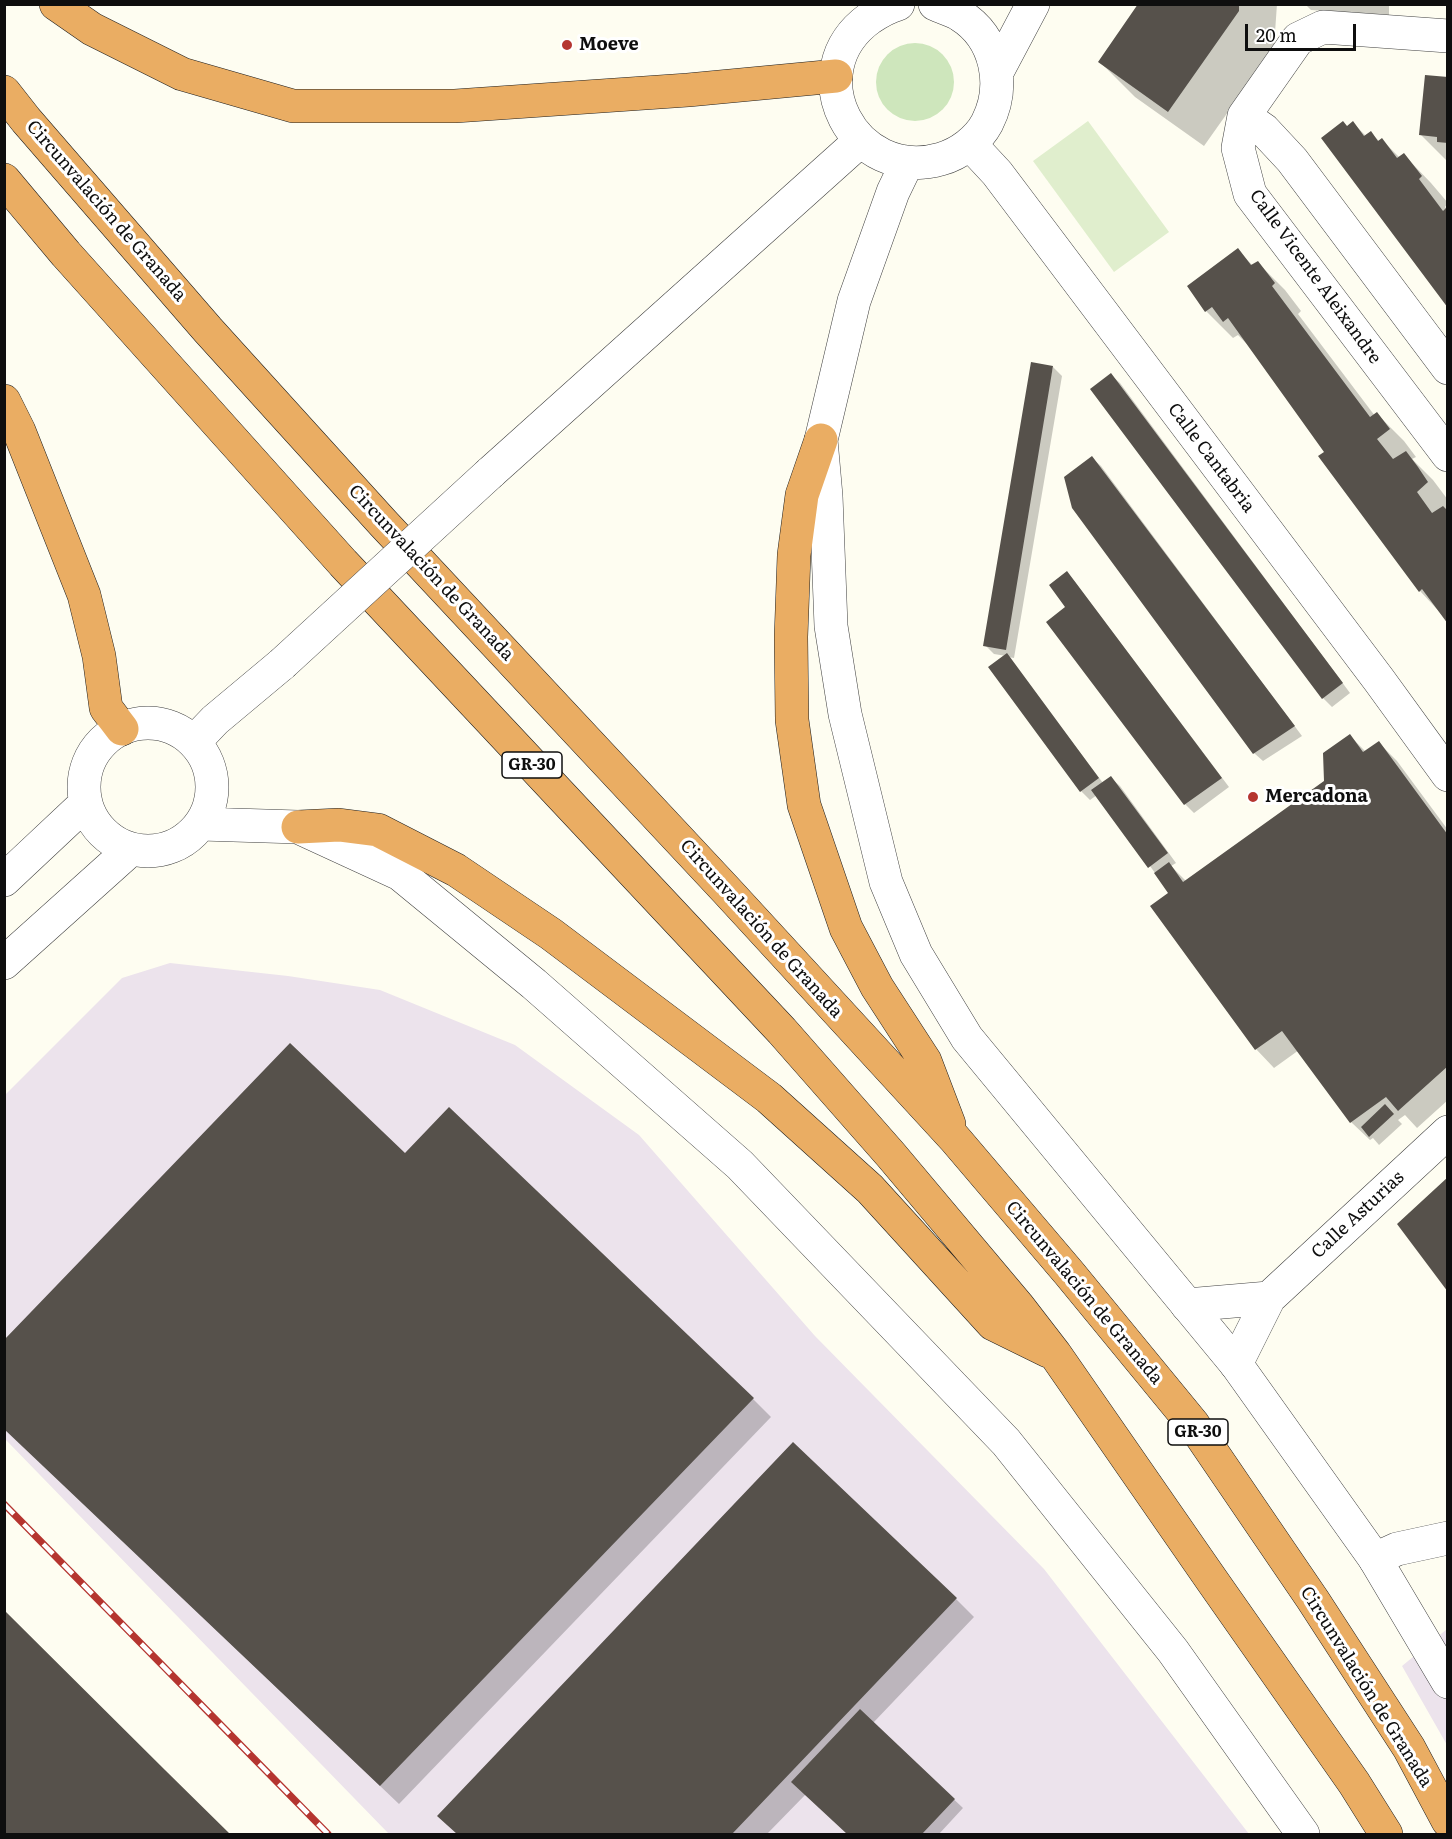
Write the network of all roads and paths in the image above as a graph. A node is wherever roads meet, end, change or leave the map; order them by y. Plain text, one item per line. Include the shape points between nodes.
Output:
1 (56, 4) edge
2 (898, 4) edge
3 (935, 4) edge
4 (1034, 4) edge
5 (1448, 36) edge
6 (997, 72) junction
7 (836, 76) junction
8 (4, 92) edge
9 (1244, 116) junction
10 (860, 141) junction
11 (970, 144) junction
12 (907, 163) junction
13 (4, 180) edge
14 (1448, 368) edge
15 (4, 401) edge
16 (821, 440) junction
17 (1448, 455) edge
18 (122, 729) junction
19 (194, 742) junction
20 (1448, 775) edge
21 (86, 803) junction
22 (201, 824) junction
23 (298, 827) junction
24 (131, 849) junction
25 (4, 880) edge
26 (4, 963) edge
27 (1448, 1132) edge
28 (955, 1140) junction
29 (1269, 1298) junction
30 (1187, 1305) junction
31 (1055, 1354) junction
32 (1236, 1364) junction
33 (1448, 1538) edge
34 (1375, 1559) junction
35 (1448, 1682) edge
36 (1448, 1821) edge
37 (1304, 1834) edge
38 (1386, 1834) edge

1 - 7 highway via 92,28 182,74 292,106 455,106
2 - 7 street via 879,11 858,27 844,46
3 - 6 street via 959,14 976,27 990,48
4 - 6 street
5 - 9 street via 1323,27 1298,39
6 - 11 street via 996,100 986,125
7 - 10 street via 837,100 845,122
8 - 28 highway, Circunvalación de Granada / GR-30 via 208,330
9 - 14 street via 1264,130 1292,160
9 - 17 street, Calle Vicente Aleixandre via 1238,148 1250,194
10 - 12 street via 881,155
10 - 19 street, bridge
11 - 12 street via 951,157
11 - 20 street, Calle Cantabria via 997,172
12 - 16 street via 854,301
13 - 31 highway, GR-30 via 73,263 343,563 782,1030
15 - 18 highway via 84,595 99,656 106,708
16 - 28 highway via 802,495 794,555 792,720 804,805 846,928 877,987 925,1061
16 - 30 street via 831,626 845,714 886,882 916,954 967,1038
18 - 19 street via 160,725
18 - 21 street via 107,738 87,768
19 - 22 street via 205,756 213,790
21 - 24 street via 95,824 110,839
21 - 25 street
22 - 23 street
22 - 24 street via 170,848
23 - 31 highway via 339,825 378,830 456,870 551,934 769,1098 870,1189 993,1324
23 - 37 street via 400,874 534,984 740,1165 1006,1442 1173,1651
24 - 26 street
27 - 29 street, Calle Asturias
28 - 36 highway, Circunvalación de Granada / GR-30 via 1193,1424 1409,1748
29 - 30 street
29 - 32 street, Calle Asturias
30 - 32 street
31 - 38 highway, GR-30
32 - 34 street
33 - 34 street via 1397,1549
34 - 35 street

